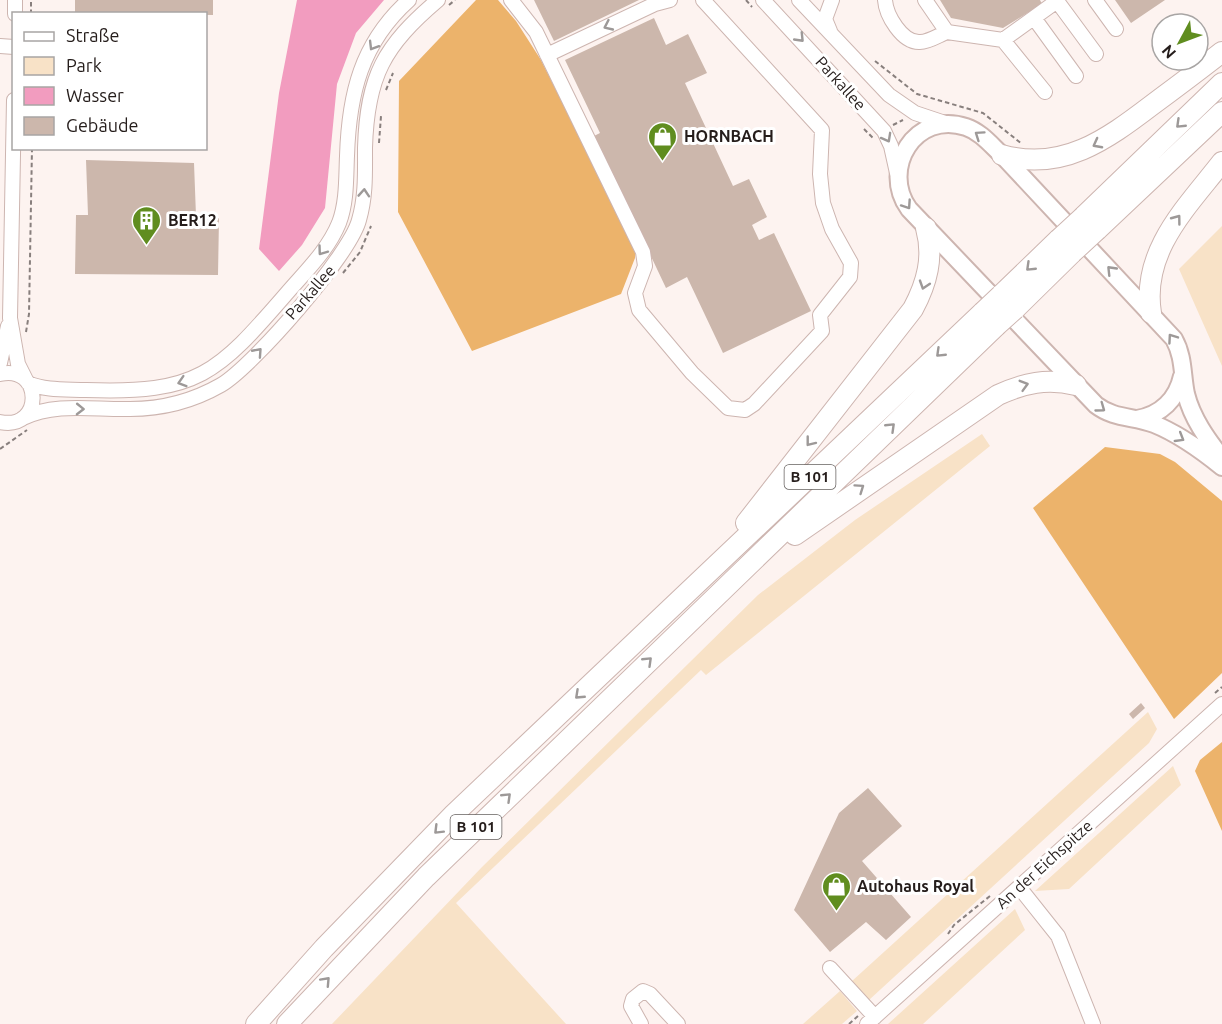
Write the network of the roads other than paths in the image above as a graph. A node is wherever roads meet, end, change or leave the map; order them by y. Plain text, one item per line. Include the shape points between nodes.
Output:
1 (409, 0) edge
2 (511, 0) edge
3 (670, 0) edge
4 (704, 0) edge
5 (763, 0) edge
6 (799, 0) edge
7 (832, 0) edge
8 (885, 0) edge
9 (925, 0) edge
10 (1095, 0) edge
11 (442, 4) edge
12 (1034, 18) junction
13 (1116, 29) dead end
14 (947, 32) junction
15 (832, 35) junction
16 (1003, 40) junction
17 (1222, 52) edge
18 (1096, 54) dead end
19 (547, 55) junction
20 (1076, 76) dead end
21 (1222, 83) edge
22 (1045, 92) dead end
23 (1222, 112) edge
24 (950, 124) junction
25 (13, 150) edge
26 (1002, 155) junction
27 (1222, 162) edge
28 (897, 177) junction
29 (1090, 223) junction
30 (926, 228) junction
31 (1151, 313) junction
32 (10, 318) junction
33 (989, 319) junction
34 (0, 363) edge
35 (1183, 369) junction
36 (0, 374) edge
37 (27, 381) junction
38 (1076, 385) junction
39 (1133, 419) junction
40 (0, 422) edge
41 (23, 423) junction
42 (0, 428) edge
43 (1222, 458) edge
44 (1222, 467) edge
45 (682, 628) junction
46 (636, 640) junction
47 (1222, 704) edge
48 (1019, 887) junction
49 (830, 968) dead end
50 (871, 1020) edge
51 (256, 1024) edge
52 (287, 1024) edge
53 (641, 1024) edge
54 (678, 1024) edge
55 (1093, 1024) edge

1 -> 37 street, Parkallee via 380,33 355,84 338,226 314,262 242,344 196,378 161,388 70,389 40,387
2 - 19 street via 536,32
3 -> 19 street
4 - 19 street via 822,130 823,203 850,263 850,277 820,315 822,331 745,410 728,408 692,373 639,310 634,293 645,266 643,252
5 -> 28 street, Parkallee via 884,131
6 - 15 street, Parkallee
7 - 15 street via 825,19
8 - 14 street via 891,19 908,38 924,42
9 - 14 street
10 - 13 street
41 -> 11 street, Parkallee via 41,411 60,408 164,407 210,391 246,366 339,259 354,235 364,194 368,107 374,83 392,45 414,21
12 - 16 street
12 - 18 street via 1057,1
12 - 20 street
14 - 16 street
15 - 24 street, Parkallee via 896,100 927,119
16 - 22 street
17 -> 26 highway via 1098,144 1051,160 1025,161
21 -> 29 highway, B 101
23 - 29 highway, B 101
26 -> 24 main road via 974,131
24 - 28 main road via 932,127 915,138 901,158
25 - 32 street
31 -> 26 main road
31 -> 27 highway via 1151,276 1162,241
28 -> 30 main road via 905,203
29 - 33 highway, B 101, bridge
30 - 38 main road
30 -> 46 highway via 931,250 929,267 920,296 905,322 751,517
35 -> 31 main road via 1174,339
32 - 34 street
32 - 37 street via 18,364
45 -> 33 highway, B 101
33 -> 46 highway, B 101
35 - 39 main road via 1178,391 1166,405 1151,415
35 - 43 main road via 1192,412
36 - 37 street, Parkallee via 13,374
37 - 41 street via 33,402
38 -> 39 main road via 1104,411
45 -> 38 highway via 813,520 982,404 1010,389 1035,382
39 -> 44 main road via 1176,435
40 - 41 street, Parkallee
41 - 42 street, Parkallee
52 -> 45 highway, B 101 via 426,877
46 -> 51 highway, B 101 via 421,847
47 - 48 street, An der Eichspitze
48 - 50 street, An der Eichspitze
48 - 55 street via 1058,936
49 - 50 street
53 - 54 street via 631,1006 643,991

